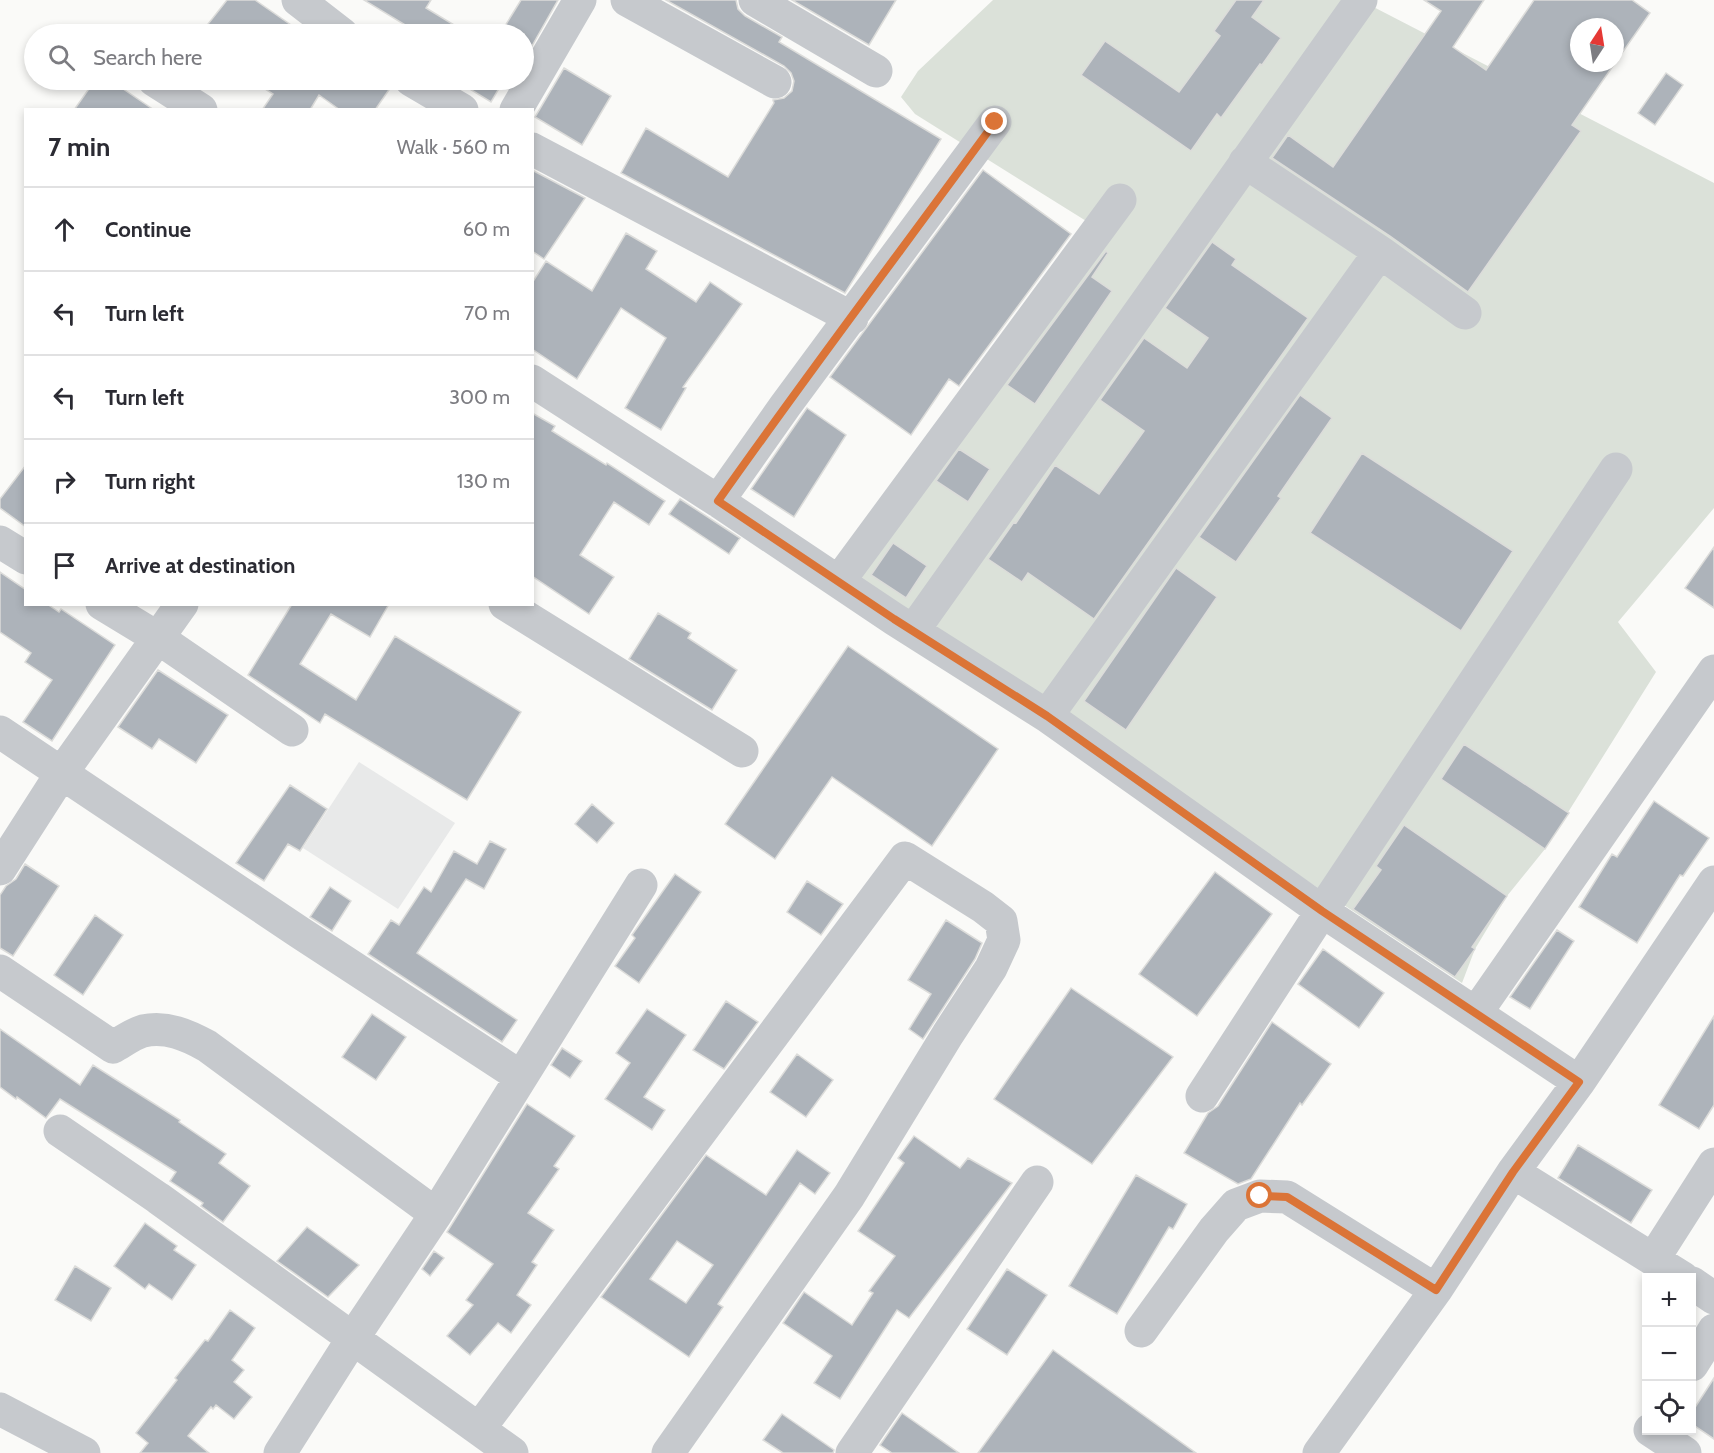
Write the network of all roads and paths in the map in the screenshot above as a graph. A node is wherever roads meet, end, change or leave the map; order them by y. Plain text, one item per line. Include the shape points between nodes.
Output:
1 (298, 0) edge
2 (580, 0) edge
3 (627, 0) edge
4 (755, 0) edge
5 (1361, 0) edge
6 (329, 24) edge
7 (876, 71) dead end
8 (534, 79) edge
9 (775, 82) dead end
10 (170, 90) edge
11 (428, 90) edge
12 (528, 90) edge
13 (198, 108) edge
14 (459, 108) edge
15 (517, 108) edge
16 (995, 122) dead end
17 (534, 150) edge
18 (1245, 162) junction
19 (1120, 200) dead end
20 (1380, 252) junction
21 (1465, 313) dead end
22 (852, 318) junction
23 (534, 382) edge
24 (1616, 469) dead end
25 (718, 501) junction
26 (0, 542) edge
27 (24, 557) edge
28 (839, 581) junction
29 (105, 606) edge
30 (181, 606) edge
31 (508, 606) edge
32 (913, 631) junction
33 (158, 638) junction
34 (1714, 671) edge
35 (1047, 716) junction
36 (292, 730) dead end
37 (0, 732) edge
38 (742, 751) dead end
39 (61, 774) junction
40 (0, 868) edge
41 (1714, 882) edge
42 (641, 885) dead end
43 (1322, 911) junction
44 (0, 971) edge
45 (1476, 1012) junction
46 (521, 1077) junction
47 (1579, 1082) junction
48 (1202, 1096) dead end
49 (60, 1131) dead end
50 (1714, 1164) edge
51 (1513, 1172) junction
52 (1036, 1182) dead end
53 (436, 1214) junction
54 (1654, 1258) junction
55 (1676, 1273) edge
56 (1696, 1286) edge
57 (1436, 1290) junction
58 (1714, 1298) edge
59 (1714, 1330) edge
60 (1141, 1331) dead end
61 (353, 1338) junction
62 (1696, 1359) edge
63 (0, 1409) edge
64 (479, 1429) junction
65 (1656, 1435) edge
66 (80, 1452) edge
67 (280, 1453) edge
68 (512, 1453) edge
69 (668, 1453) edge
70 (852, 1453) edge
71 (1319, 1453) edge
72 (1685, 1453) edge

1 - 6 street
2 - 8 street
3 - 9 street
4 - 7 street
5 - 18 street
10 - 13 street
11 - 14 street
12 - 15 street
16 - 22 street
17 - 22 street
18 - 20 street
18 - 32 street
19 - 28 street
20 - 21 street
20 - 35 street
22 - 25 street
23 - 25 street
24 - 43 street
25 - 28 street
26 - 27 street
28 - 32 street
29 - 33 street
30 - 33 street
31 - 38 street
32 - 35 street
33 - 36 street
33 - 39 street
34 - 45 street
35 - 43 street
37 - 39 street
39 - 40 street
39 - 46 street
41 - 47 street
42 - 46 street
43 - 45 street
43 - 48 street
44 - 53 street via 113,1047 142,1032 165,1030 184,1034 207,1046
45 - 47 street
46 - 53 street
47 - 51 street
49 - 61 street
50 - 54 street
51 - 54 street
51 - 57 street
52 - 70 street
53 - 61 street
54 - 55 street
56 - 58 street
57 - 60 street via 1287,1197 1260,1196 1236,1205
57 - 71 street
59 - 62 street
61 - 64 street
61 - 67 street
63 - 66 street
64 - 68 street
64 - 69 street via 904,858 1001,921 1004,940 992,968 849,1196
65 - 72 street

